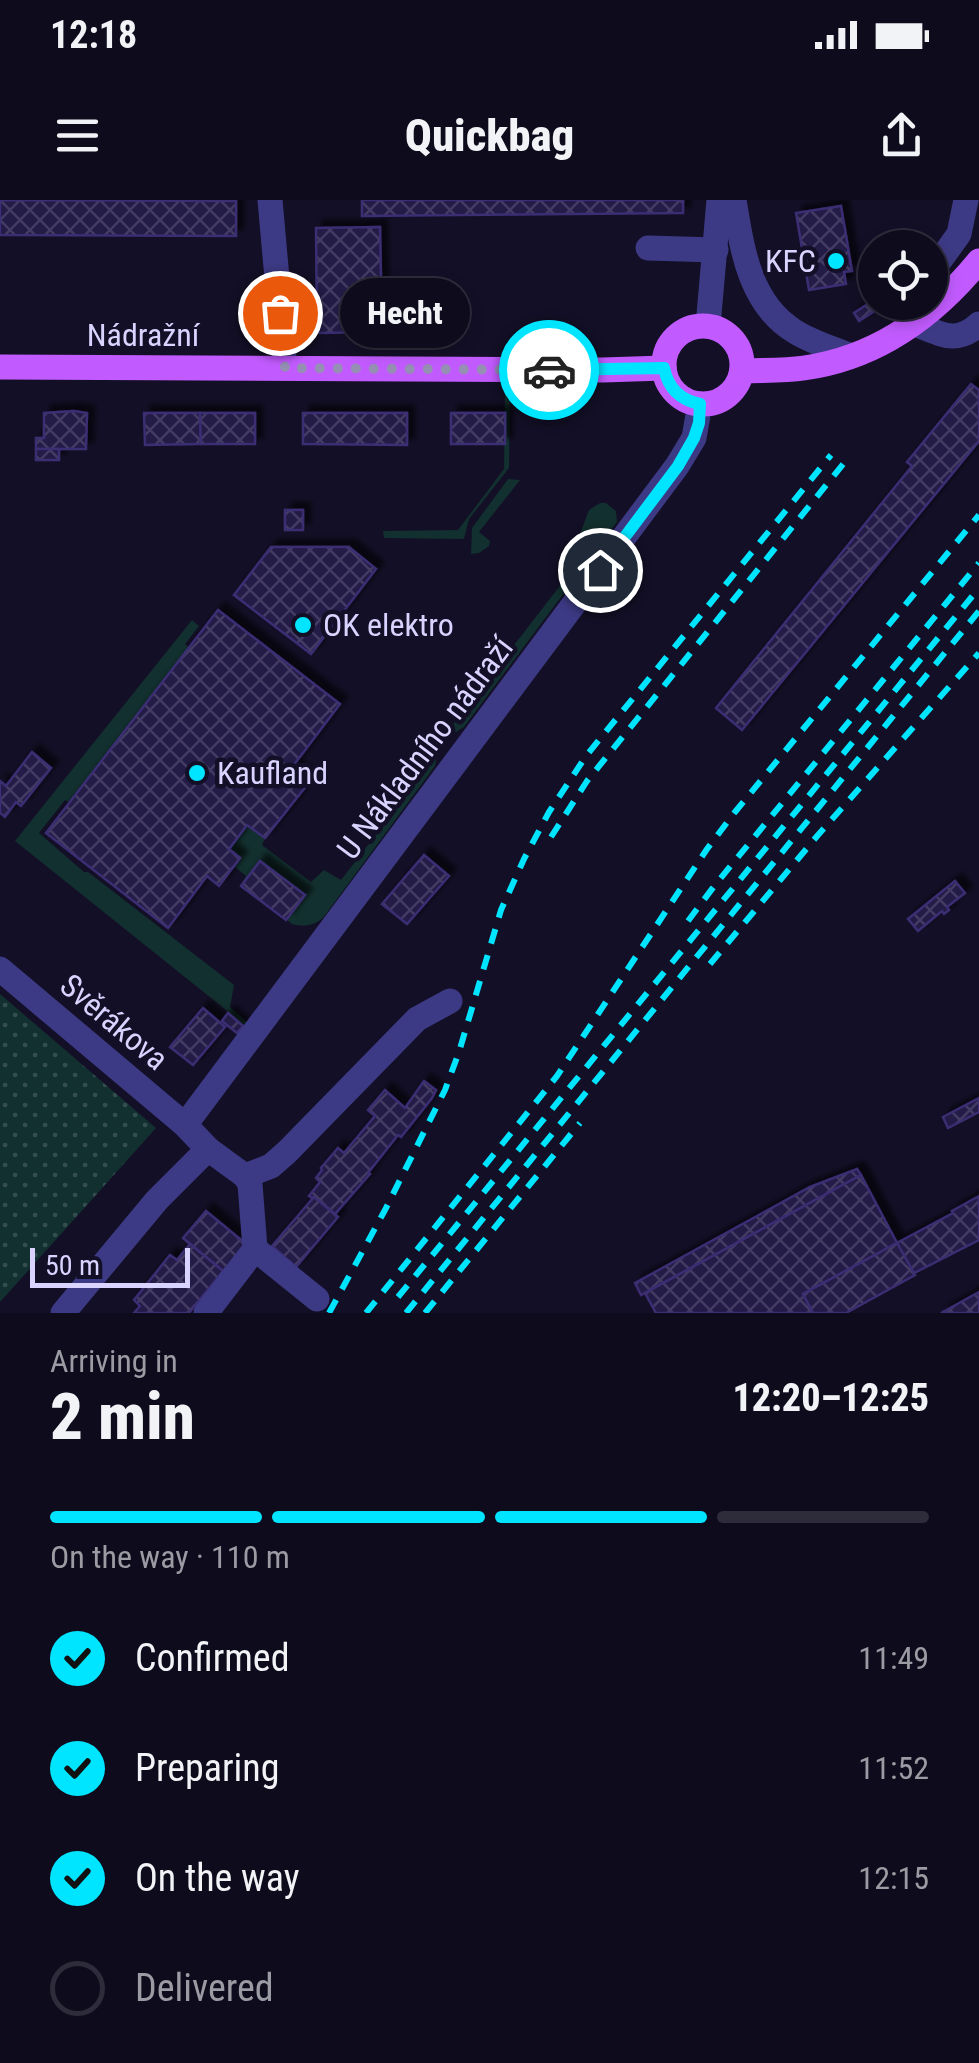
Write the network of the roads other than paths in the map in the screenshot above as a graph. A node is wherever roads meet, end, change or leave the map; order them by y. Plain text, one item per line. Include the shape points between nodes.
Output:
1 (270, 200) edge
2 (718, 200) edge
3 (734, 200) edge
4 (966, 200) edge
5 (648, 248) dead end
6 (948, 249) edge
7 (716, 250) junction
8 (979, 261) edge
9 (915, 324) junction
10 (979, 324) edge
11 (708, 326) junction
12 (851, 356) junction
13 (0, 367) edge
14 (285, 368) junction
15 (664, 368) junction
16 (742, 371) junction
17 (700, 404) junction
18 (0, 969) edge
19 (450, 1001) dead end
20 (185, 1125) junction
21 (208, 1149) junction
22 (245, 1176) junction
23 (255, 1249) junction
24 (317, 1298) dead end
25 (64, 1313) edge
26 (206, 1313) edge

1 - 14 street
2 - 7 street
3 - 12 street via 747,266 772,312 794,331
4 - 6 street via 959,234
5 - 7 street
7 - 11 street
8 - 9 main road
9 - 10 street via 955,337
9 - 12 main road
11 - 15 main road via 674,339
11 - 16 main road via 734,342
12 - 16 main road
13 - 14 main road, Nádražní
14 - 15 main road, Nádražní
15 - 17 main road via 676,392
16 - 17 main road via 730,393
17 - 20 street, U Nákladního nádraží via 694,438 678,466
18 - 20 street, Svěrákova
19 - 22 street via 417,1019 288,1152
20 - 21 street, Svěrákova
21 - 22 street, Svěrákova
21 - 25 street
22 - 23 street
23 - 24 street
23 - 26 street

